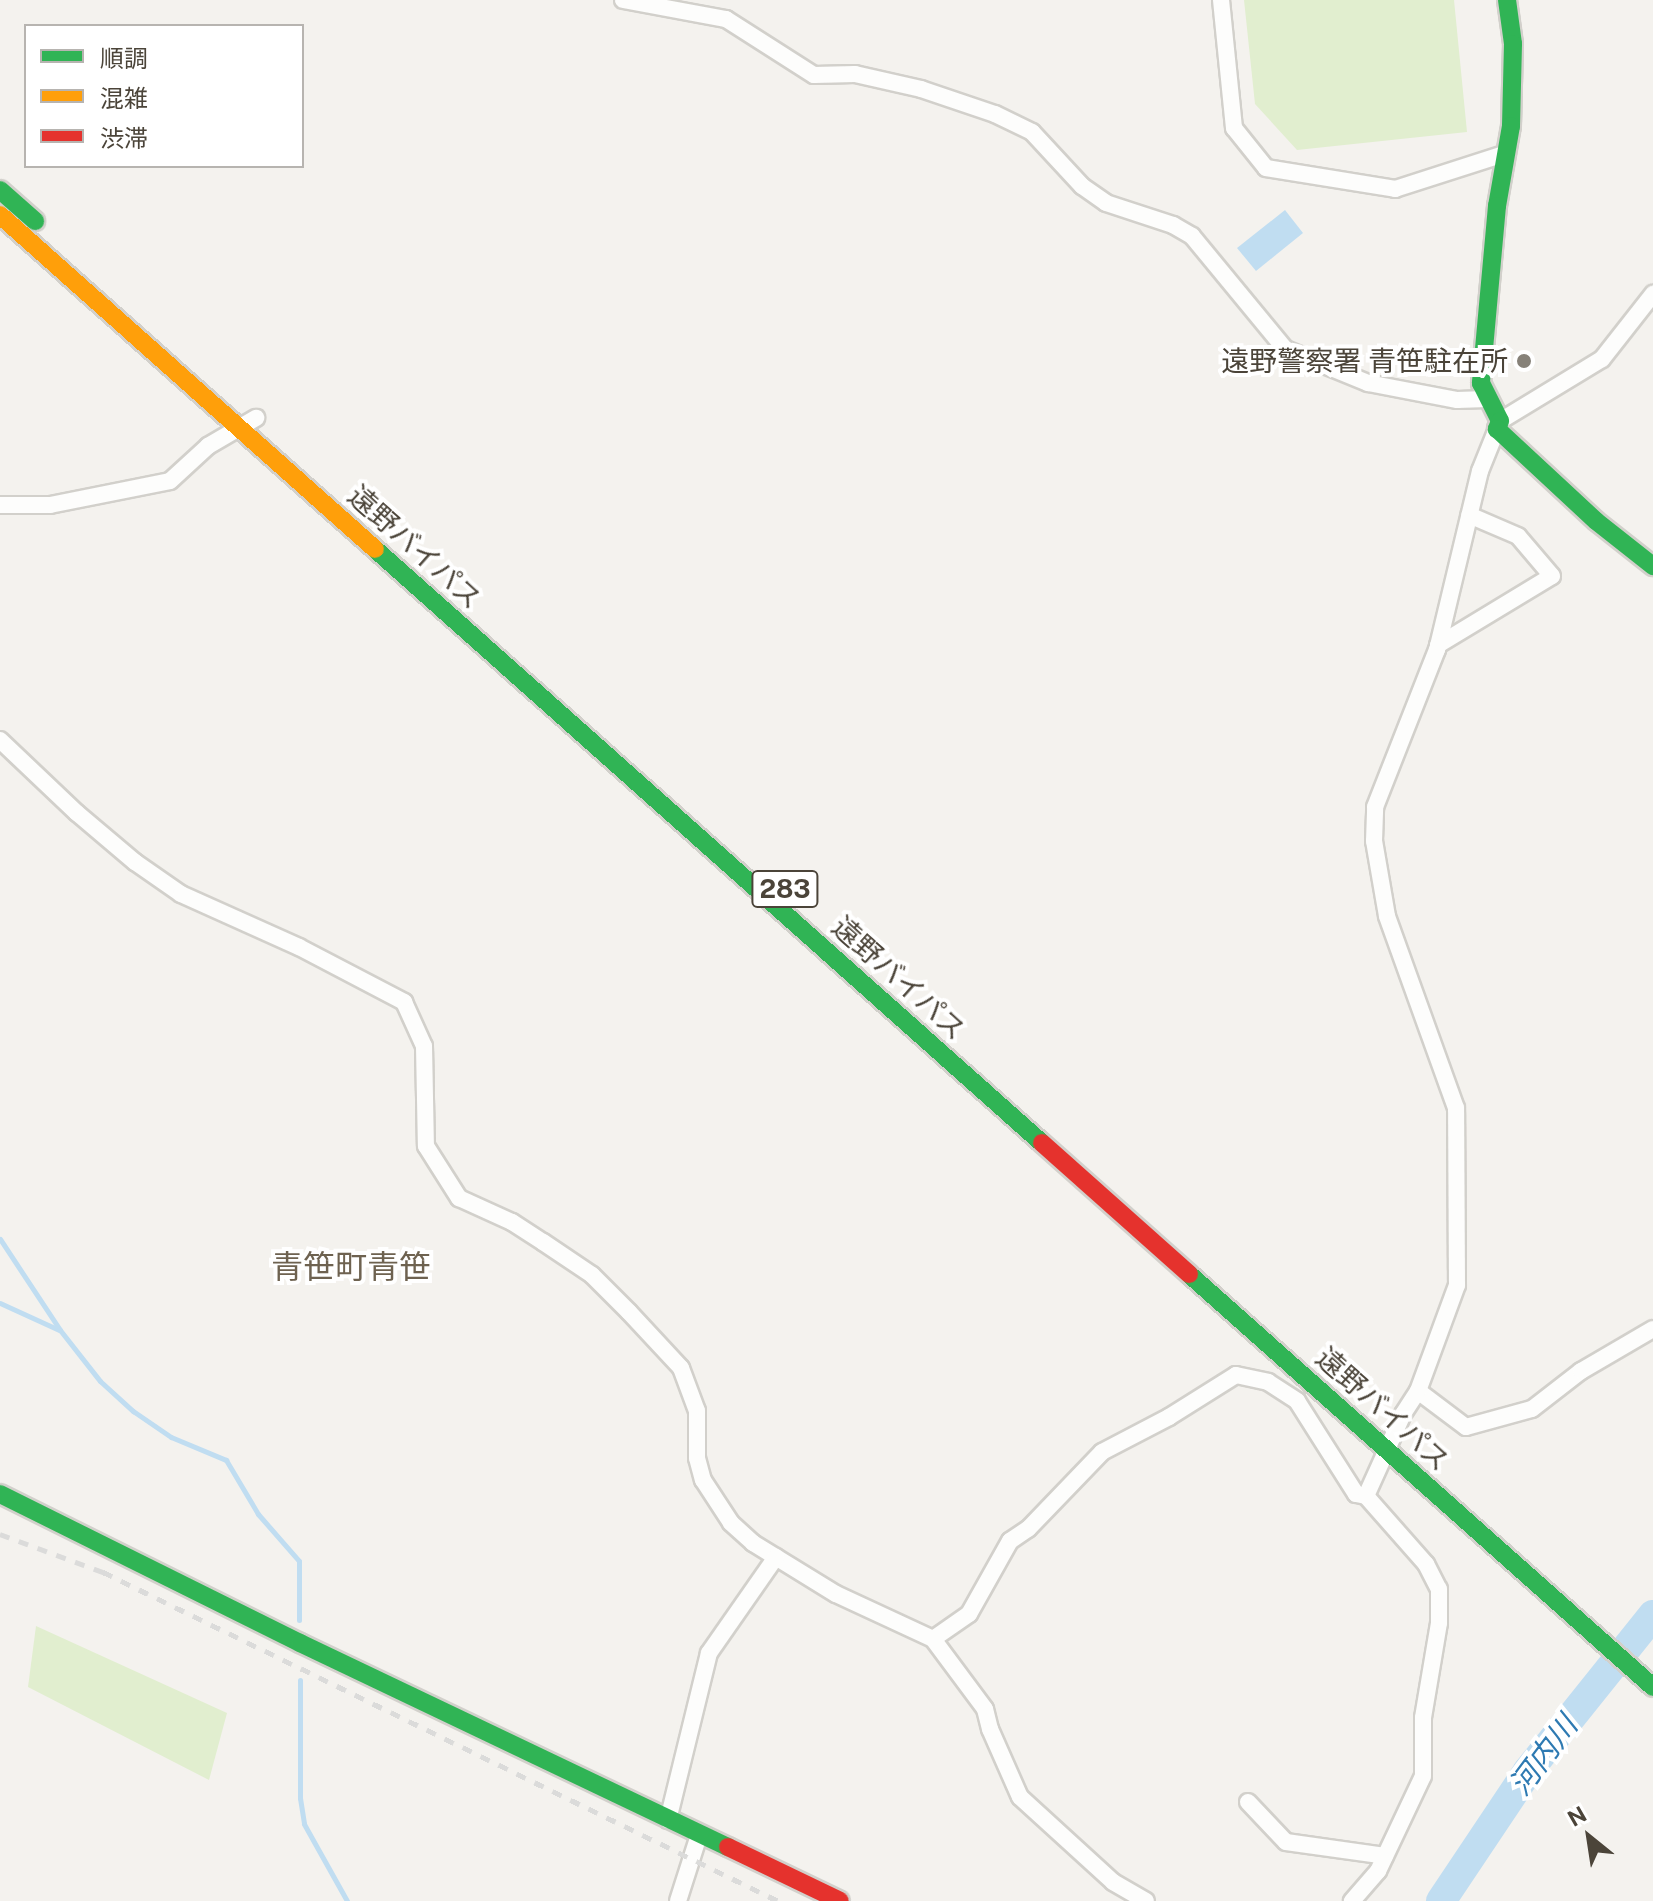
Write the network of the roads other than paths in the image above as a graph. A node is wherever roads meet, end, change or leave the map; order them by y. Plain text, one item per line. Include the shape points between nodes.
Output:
1 (623, 0) edge
2 (1221, 0) edge
3 (1507, 0) edge
4 (1504, 154) junction
5 (0, 190) edge
6 (0, 215) edge
7 (1653, 294) edge
8 (1487, 399) junction
9 (256, 418) junction
10 (1498, 425) junction
11 (238, 427) junction
12 (0, 505) edge
13 (1469, 515) junction
14 (1653, 566) edge
15 (1438, 645) junction
16 (0, 740) edge
17 (727, 850) junction
18 (820, 920) dead end
19 (1653, 1329) edge
20 (1418, 1391) junction
21 (1387, 1450) junction
22 (0, 1494) edge
23 (1366, 1496) junction
24 (776, 1557) junction
25 (933, 1639) junction
26 (1653, 1687) edge
27 (1248, 1802) dead end
28 (668, 1820) junction
29 (699, 1835) junction
30 (1385, 1856) junction
31 (678, 1901) edge
32 (840, 1901) edge
33 (1146, 1901) edge
34 (1352, 1901) edge

1 - 8 street via 726,19 814,75 855,74 995,114 1032,132 1082,186 1106,203 1192,236 1285,349 1368,383 1457,400
2 - 4 street via 1234,128 1266,168 1395,189
3 - 4 main road via 1513,58 1511,126
4 - 8 main road via 1480,364
5 - 9 main road, 遠野バイパス / 283
6 - 11 main road, 遠野バイパス / 283
7 - 10 street via 1602,359
8 - 10 main road
9 - 11 street
9 - 17 main road, 遠野バイパス / 283
10 - 13 street
10 - 14 main road via 1596,521
11 - 12 street via 170,481 50,505
11 - 17 main road, 遠野バイパス / 283
13 - 15 street
13 - 15 street via 1518,536 1552,576
15 - 20 street via 1388,766 1375,807 1374,841 1387,916 1456,1108 1457,1285
16 - 24 street via 77,813 181,894 404,1002 424,1046 426,1146 459,1198 512,1222 592,1275 681,1368 697,1411 697,1458 703,1480 731,1523
17 - 18 main road, 遠野バイパス / 283
17 - 21 main road, 遠野バイパス / 283
19 - 20 street via 1581,1371 1532,1409 1466,1427
20 - 21 street
21 - 23 street
21 - 26 main road, 遠野バイパス / 283
22 - 28 main road
23 - 25 street via 1356,1494 1297,1401 1268,1382 1236,1375 1102,1452 1010,1541 969,1614
23 - 30 street via 1426,1564 1439,1589 1439,1623 1423,1718 1423,1776
24 - 25 street via 836,1594
24 - 28 street via 709,1653
25 - 33 street via 985,1709 1020,1797 1113,1882
27 - 30 street via 1286,1842
28 - 29 main road
29 - 31 street
29 - 32 main road
30 - 34 street

